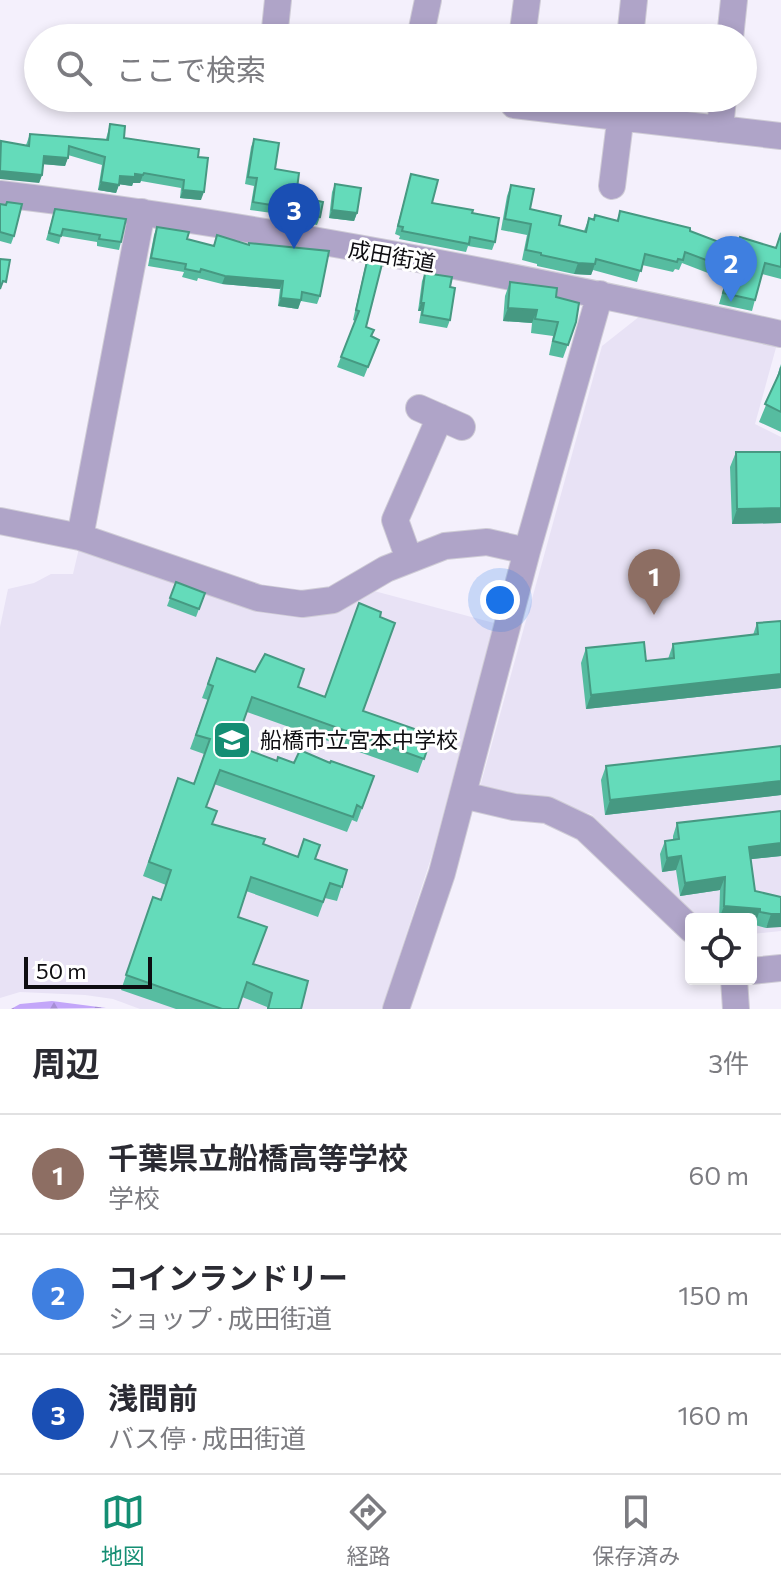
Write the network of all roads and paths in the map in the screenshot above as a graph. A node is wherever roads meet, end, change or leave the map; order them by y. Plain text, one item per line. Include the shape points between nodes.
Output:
1 (278, 0) edge
2 (428, 0) edge
3 (527, 0) edge
4 (634, 0) edge
5 (734, 0) edge
6 (275, 24) edge
7 (423, 24) edge
8 (524, 24) edge
9 (631, 24) edge
10 (731, 24) edge
11 (621, 112) edge
12 (640, 112) edge
13 (722, 112) edge
14 (720, 129) junction
15 (781, 136) edge
16 (612, 186) dead end
17 (0, 194) edge
18 (142, 212) junction
19 (600, 294) junction
20 (781, 334) edge
21 (440, 418) dead end
22 (0, 521) edge
23 (80, 537) junction
24 (527, 551) junction
25 (409, 559) junction
26 (463, 795) junction
27 (685, 923) edge
28 (781, 968) edge
29 (757, 970) edge
30 (396, 1009) edge

1 - 6 street
2 - 7 street
3 - 8 street
4 - 9 street
5 - 10 street
11 - 16 street
12 - 14 street
13 - 14 street
14 - 15 street
17 - 18 street, 成田街道
18 - 19 street, 成田街道
18 - 23 street
19 - 20 street, 成田街道
19 - 24 street
21 - 25 street via 395,520
22 - 23 street
23 - 25 street via 258,598 293,604 333,600
24 - 25 street via 467,542
24 - 26 street
26 - 27 street via 547,810 585,828
26 - 30 street
28 - 29 street

